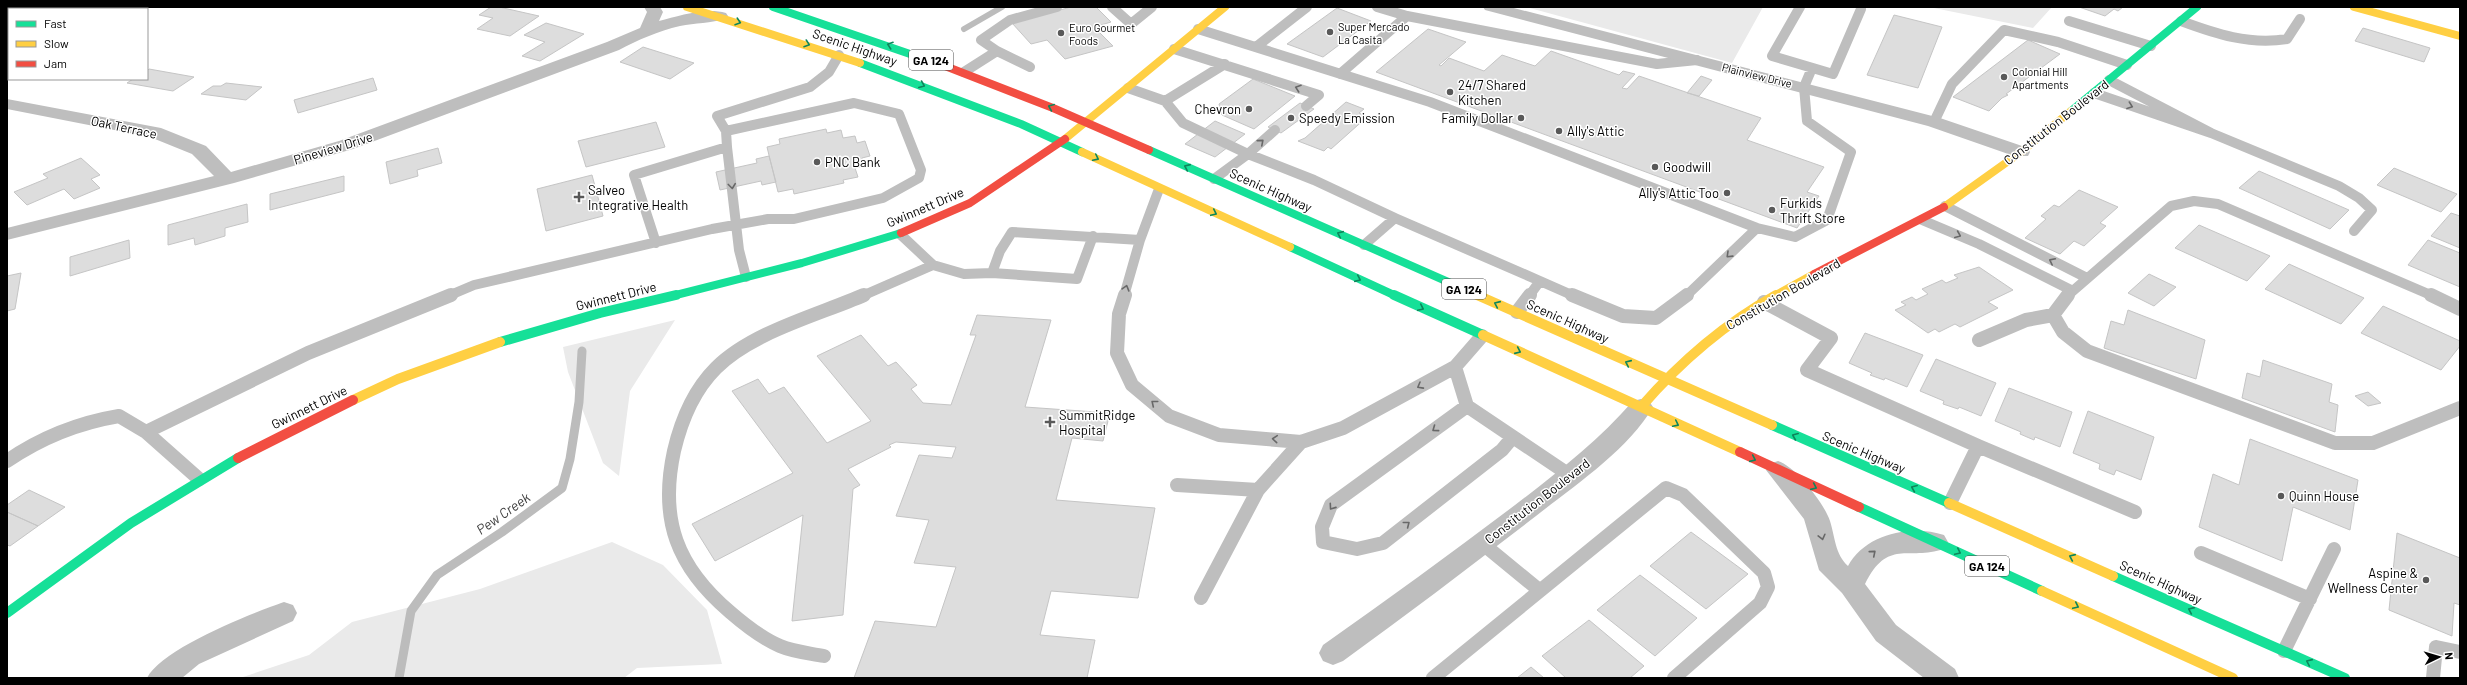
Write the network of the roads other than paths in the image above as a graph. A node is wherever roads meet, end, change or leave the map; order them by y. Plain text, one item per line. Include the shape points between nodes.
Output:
1 (652, 7) edge
2 (687, 7) edge
3 (772, 7) edge
4 (1057, 7) edge
5 (1112, 7) edge
6 (1152, 7) edge
7 (1225, 7) edge
8 (1307, 7) edge
9 (1377, 7) edge
10 (1491, 7) edge
11 (1800, 7) edge
12 (2197, 7) edge
13 (2354, 7) edge
14 (1861, 8) dead end
15 (720, 16) junction
16 (1407, 16) junction
17 (2300, 19) dead end
18 (2069, 21) dead end
19 (2181, 21) junction
20 (648, 29) junction
21 (1198, 29) junction
22 (2460, 36) edge
23 (2151, 46) junction
24 (1256, 47) junction
25 (1174, 49) junction
26 (997, 51) junction
27 (839, 55) junction
28 (1697, 60) junction
29 (1225, 64) junction
30 (2127, 65) junction
31 (1030, 67) dead end
32 (1812, 68) junction
33 (964, 72) junction
34 (1340, 74) junction
35 (2109, 80) junction
36 (1804, 87) junction
37 (1128, 88) junction
38 (2094, 93) junction
39 (1165, 101) junction
40 (7, 104) edge
41 (1306, 106) dead end
42 (1934, 122) junction
43 (1086, 123) junction
44 (1275, 130) dead end
45 (726, 131) junction
46 (2211, 133) junction
47 (1061, 142) junction
48 (727, 147) junction
49 (2021, 152) junction
50 (1248, 154) junction
51 (227, 179) junction
52 (1214, 179) junction
53 (1159, 189) junction
54 (1945, 206) junction
55 (1395, 218) junction
56 (1922, 220) junction
57 (737, 225) junction
58 (1757, 228) junction
59 (2354, 231) dead end
60 (7, 234) edge
61 (900, 234) junction
62 (1093, 236) junction
63 (1140, 240) junction
64 (656, 243) junction
65 (1364, 245) junction
66 (933, 265) junction
67 (992, 273) junction
68 (746, 277) junction
69 (2087, 278) junction
70 (1540, 281) junction
71 (2071, 290) junction
72 (1764, 302) junction
73 (2460, 309) edge
74 (1517, 312) junction
75 (2053, 315) junction
76 (1482, 336) junction
77 (1979, 340) dead end
78 (1455, 367) junction
79 (1664, 379) junction
80 (1467, 406) junction
81 (1641, 407) junction
82 (2460, 408) edge
83 (146, 432) junction
84 (1512, 438) junction
85 (1301, 442) junction
86 (1978, 446) junction
87 (7, 461) edge
88 (1778, 470) junction
89 (1571, 476) junction
90 (199, 479) junction
91 (1176, 485) dead end
92 (1258, 490) junction
93 (1950, 503) junction
94 (2135, 512) dead end
95 (1935, 542) junction
96 (1483, 544) junction
97 (2334, 549) dead end
98 (2201, 554) dead end
99 (1851, 585) junction
100 (1539, 590) junction
101 (1201, 598) dead end
102 (2310, 599) junction
103 (7, 613) edge
104 (284, 613) dead end
105 (2284, 651) junction
106 (2460, 652) edge
107 (1333, 653) dead end
108 (824, 656) dead end
109 (161, 678) edge
110 (1433, 678) edge
111 (1674, 678) edge
112 (1945, 678) edge
113 (2233, 678) edge
114 (2345, 678) edge
115 (2433, 678) edge

1 - 20 street via 655,12
2 - 15 main road, Scenic Highway / GA 124
33 -> 3 main road, Scenic Highway / GA 124
4 - 26 lane via 1010,20 981,40
5 - 6 lane via 1131,24
7 - 21 main road, Gwinnett Drive
8 - 24 lane
9 - 16 lane
10 - 28 street, Plainview Drive
11 - 32 lane via 1772,56
12 - 19 main road, Constitution Boulevard
13 - 22 main road
14 - 32 lane via 1833,74
15 - 20 street, Pineview Drive via 691,17
15 -> 27 main road, Scenic Highway / GA 124
16 - 28 lane via 1657,64
16 - 34 lane
17 - 19 lane via 2287,39 2266,43 2236,39
18 - 23 lane
19 - 23 main road, Constitution Boulevard
20 - 51 street, Pineview Drive via 613,46 346,146
21 - 24 lane
21 - 25 main road, Gwinnett Drive
23 - 30 main road, Constitution Boulevard
24 - 34 lane
25 - 29 lane
25 - 37 main road, Gwinnett Drive
26 - 31 lane
26 - 33 lane
27 - 45 lane via 829,72 810,87 718,116
27 -> 47 main road, Scenic Highway / GA 124 via 919,83
28 - 36 street, Plainview Drive
29 - 39 lane
41 -> 29 lane via 1319,95
30 - 35 main road, Constitution Boulevard
30 - 42 lane via 2058,42 2004,30 1952,84
32 - 36 lane
43 -> 33 main road, Scenic Highway / GA 124
34 - 58 lane via 1430,102
35 - 38 main road, Constitution Boulevard
35 - 46 lane
36 - 42 street, Plainview Drive
36 - 58 lane via 1807,120 1851,152 1827,220 1795,237
37 - 39 lane
37 - 43 main road, Gwinnett Drive
38 -> 46 lane
38 - 49 main road, Constitution Boulevard
39 - 50 lane via 1183,123
40 - 51 street, Oak Terrace via 155,132 199,150
42 - 49 street, Plainview Drive
43 - 47 main road, Gwinnett Drive
52 -> 43 main road, Scenic Highway / GA 124
50 -> 44 lane
45 - 48 lane
45 - 57 lane via 854,103 879,107 899,114 921,170 919,178 883,198 794,219 768,219
46 - 59 lane via 2340,186 2359,198 2372,210
47 -> 53 main road, Scenic Highway / GA 124
47 - 61 main road, Gwinnett Drive via 985,194 956,210
48 -> 57 lane
48 - 64 lane via 634,176
49 - 54 main road, Constitution Boulevard
50 - 52 lane
50 - 55 lane via 1314,180
51 - 60 street, Pineview Drive
65 -> 52 main road, Scenic Highway / GA 124
53 - 63 lane
53 -> 76 main road, Scenic Highway / GA 124
54 - 56 main road, Constitution Boulevard
69 -> 54 lane
55 - 65 lane
55 - 70 lane
56 -> 71 lane via 1979,244
56 - 72 main road, Constitution Boulevard
57 - 64 lane
57 - 68 lane via 739,250
58 -> 70 lane via 1697,287 1656,318 1623,316
61 - 66 lane
61 - 68 main road, Gwinnett Drive
62 - 63 lane
62 - 67 lane via 1012,232 1000,251
62 - 67 lane via 1077,279
85 -> 63 lane via 1219,435 1169,416 1132,385 1117,353 1119,314
64 - 83 lane via 474,284 308,353
74 -> 65 main road, Scenic Highway / GA 124
66 - 67 lane via 964,274
66 - 108 lane via 783,328 725,361 694,398 683,418 670,463 672,534 679,554 692,574 727,610 763,638 788,649
68 - 90 main road, Gwinnett Drive via 543,328 443,362 313,418
69 - 71 lane
69 - 73 lane via 2171,206 2185,201 2201,200 2218,204
70 - 74 lane
71 - 75 lane
72 - 79 main road, Constitution Boulevard via 1723,328
72 - 86 lane via 1831,338 1807,370
79 -> 74 main road, Scenic Highway / GA 124
75 - 77 lane via 2026,320
75 - 82 lane via 2063,332 2088,351 2335,443 2373,443
76 - 78 lane
76 -> 81 main road, Scenic Highway / GA 124
78 - 80 lane
78 -> 85 lane via 1342,428
79 - 81 main road, Constitution Boulevard
93 -> 79 main road, Scenic Highway / GA 124
80 - 84 lane
80 -> 84 lane via 1331,505 1322,527 1323,542 1357,549 1383,543 1502,450
81 -> 88 main road, Scenic Highway / GA 124
81 - 89 street, Constitution Boulevard via 1619,434
83 - 87 lane via 119,416 93,420 55,432
83 - 90 lane
84 - 89 lane
85 - 92 lane
86 - 93 lane
86 - 94 lane
88 -> 95 main road, Scenic Highway / GA 124
88 -> 99 street via 1810,506 1817,519 1828,563
89 - 96 street, Constitution Boulevard
90 - 103 main road, Gwinnett Drive via 92,550
91 - 92 lane
92 - 101 lane
105 -> 93 main road, Scenic Highway / GA 124
99 -> 95 street via 1858,570 1872,552 1888,543
95 -> 113 main road, Scenic Highway / GA 124
96 - 100 lane
96 - 107 street, Constitution Boulevard
97 - 102 lane
98 - 102 lane
99 - 112 street via 1886,633
100 - 110 lane
100 - 111 lane via 1666,488 1683,495 1764,573 1768,587 1760,603
102 - 105 lane
104 - 109 street via 189,656
114 -> 105 main road, Scenic Highway / GA 124
106 - 115 lane via 2436,647

